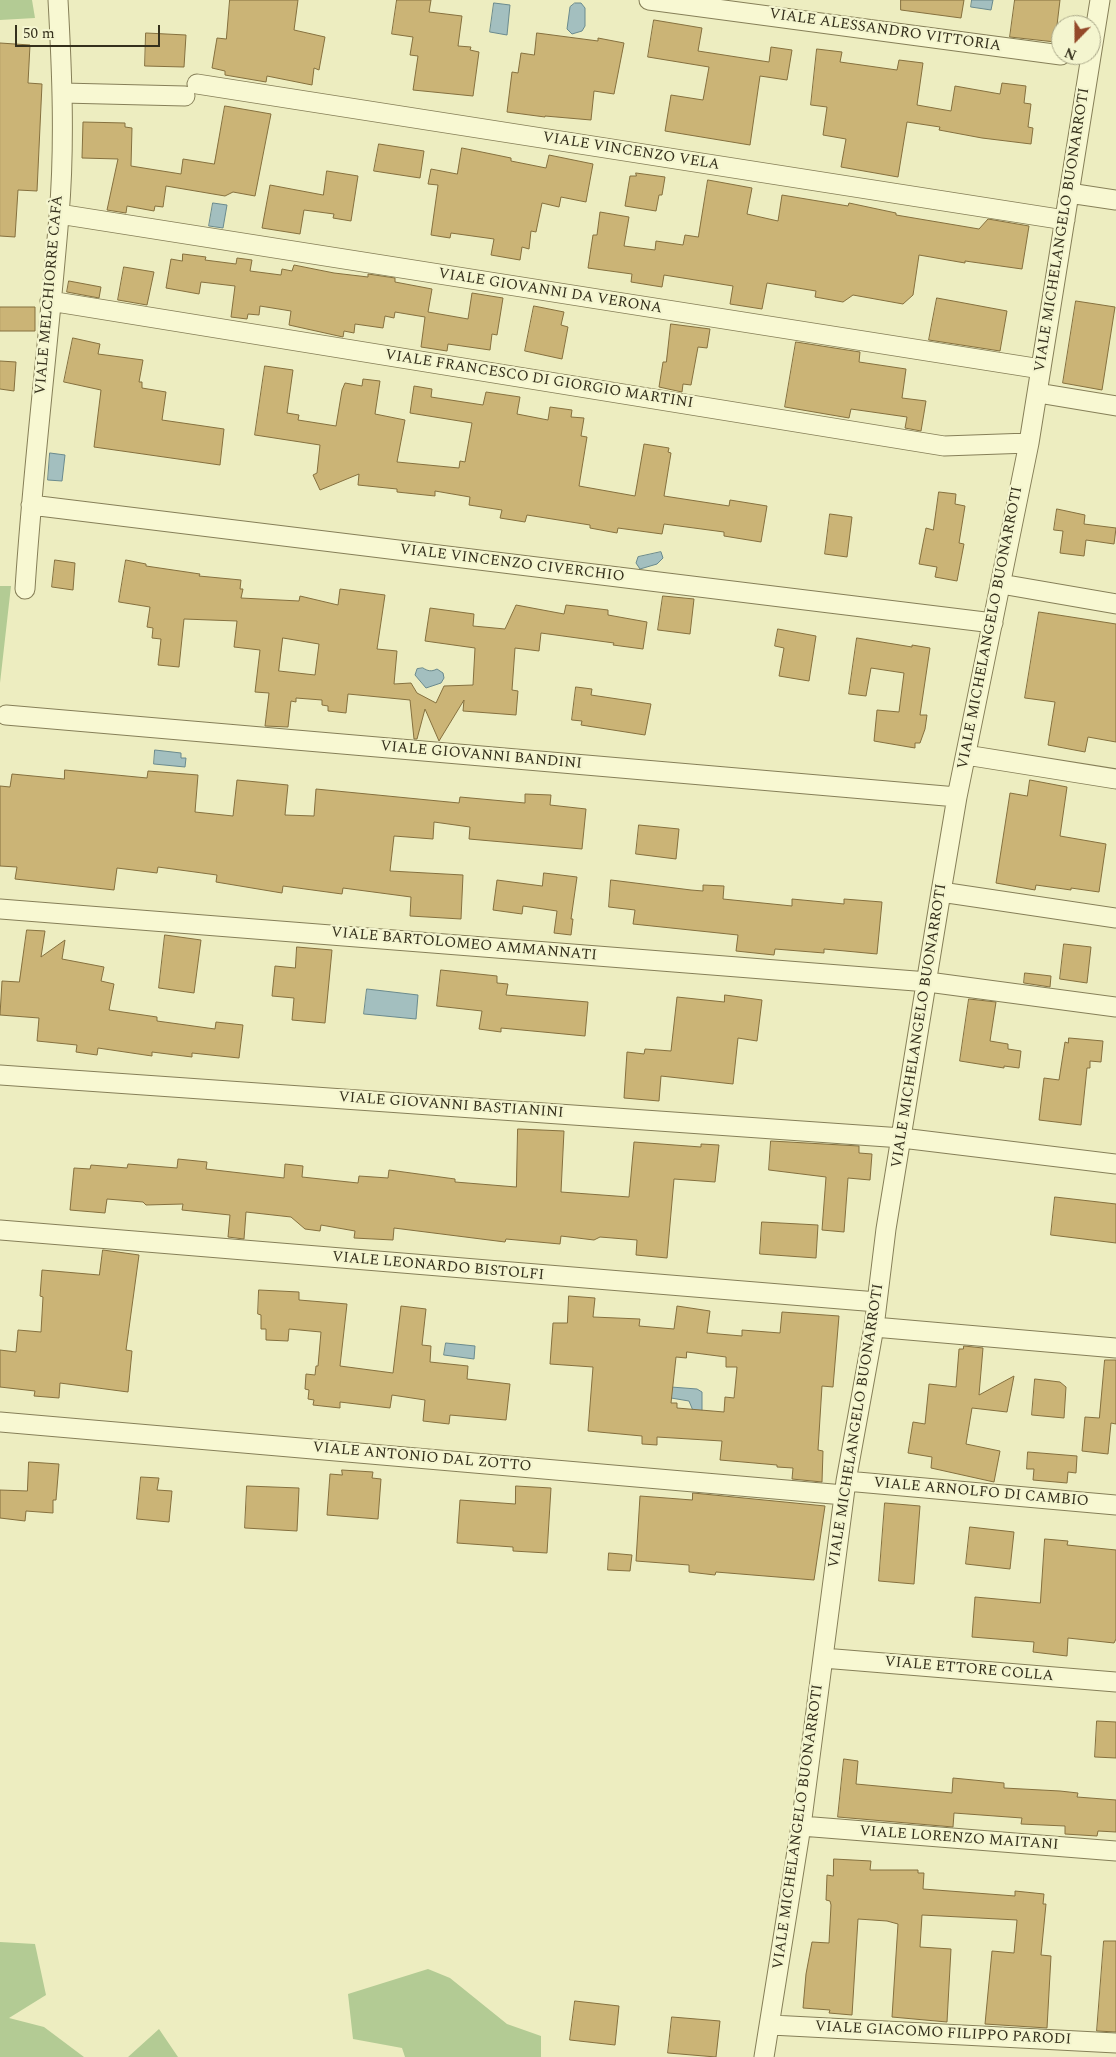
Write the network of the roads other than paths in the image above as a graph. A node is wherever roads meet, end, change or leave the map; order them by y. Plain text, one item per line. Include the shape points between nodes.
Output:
1 (58, 0) edge
2 (649, 0) edge
3 (1100, 0) edge
4 (1098, 15) edge
5 (1051, 54) edge
6 (1090, 65) edge
7 (63, 93) junction
8 (1069, 193) junction
9 (1116, 200) edge
10 (59, 214) junction
11 (1065, 220) junction
12 (50, 301) junction
13 (1041, 369) junction
14 (1038, 393) junction
15 (1116, 406) edge
16 (1029, 443) junction
17 (31, 505) junction
18 (1000, 584) junction
19 (25, 589) dead end
20 (1116, 604) edge
21 (993, 623) junction
22 (6, 715) dead end
23 (966, 755) junction
24 (1116, 779) edge
25 (957, 797) junction
26 (941, 892) junction
27 (0, 909) edge
28 (1116, 918) edge
29 (928, 982) junction
30 (1116, 1007) edge
31 (0, 1075) edge
32 (902, 1138) junction
33 (1116, 1164) edge
34 (0, 1230) edge
35 (877, 1302) junction
36 (874, 1327) junction
37 (1116, 1348) edge
38 (0, 1422) edge
39 (845, 1488) junction
40 (1116, 1505) edge
41 (823, 1658) junction
42 (1116, 1682) edge
43 (801, 1826) junction
44 (1116, 1851) edge
45 (771, 2025) junction
46 (1116, 2043) edge
47 (764, 2057) edge

1 - 7 street, VIALE MELCHIORRE CAFÀ
2 - 5 street, VIALE ALESSANDRO VITTORIA
3 - 4 street, VIALE MICHELANGELO BUONARROTI
6 - 8 street, VIALE MICHELANGELO BUONARROTI
7 - 10 street, VIALE MELCHIORRE CAFÀ
7 - 11 street, VIALE VINCENZO VELA via 191,90
8 - 9 street
8 - 11 street, VIALE MICHELANGELO BUONARROTI
10 - 12 street, VIALE MELCHIORRE CAFÀ
10 - 13 street, VIALE GIOVANNI DA VERONA
11 - 13 street, VIALE MICHELANGELO BUONARROTI
12 - 16 street, VIALE FRANCESCO DI GIORGIO MARTINI via 944,446
12 - 17 street, VIALE MELCHIORRE CAFÀ
13 - 14 street, VIALE MICHELANGELO BUONARROTI
14 - 15 street
14 - 16 street, VIALE MICHELANGELO BUONARROTI
16 - 18 street, VIALE MICHELANGELO BUONARROTI
17 - 19 street, VIALE MELCHIORRE CAFÀ
17 - 21 street, VIALE VINCENZO CIVERCHIO
18 - 20 street
18 - 21 street, VIALE MICHELANGELO BUONARROTI
21 - 23 street, VIALE MICHELANGELO BUONARROTI
22 - 25 street, VIALE GIOVANNI BANDINI
23 - 24 street
23 - 25 street, VIALE MICHELANGELO BUONARROTI
25 - 26 street, VIALE MICHELANGELO BUONARROTI
26 - 28 street
26 - 29 street, VIALE MICHELANGELO BUONARROTI
27 - 29 street, VIALE BARTOLOMEO AMMANNATI
29 - 30 street, VIALE BARTOLOMEO AMMANNATI
29 - 32 street, VIALE MICHELANGELO BUONARROTI
31 - 32 street, VIALE GIOVANNI BASTIANINI
32 - 33 street, VIALE GIOVANNI BASTIANINI
32 - 35 street, VIALE MICHELANGELO BUONARROTI
34 - 35 street, VIALE LEONARDO BISTOLFI
35 - 36 street, VIALE MICHELANGELO BUONARROTI
36 - 37 street
36 - 39 street, VIALE MICHELANGELO BUONARROTI
38 - 39 street, VIALE ANTONIO DAL ZOTTO
39 - 40 street, VIALE ARNOLFO DI CAMBIO
39 - 41 street, VIALE MICHELANGELO BUONARROTI
41 - 42 street, VIALE ETTORE COLLA
41 - 43 street, VIALE MICHELANGELO BUONARROTI
43 - 44 street, VIALE LORENZO MAITANI
43 - 45 street, VIALE MICHELANGELO BUONARROTI
45 - 46 street, VIALE GIACOMO FILIPPO PARODI
45 - 47 street, VIALE MICHELANGELO BUONARROTI

